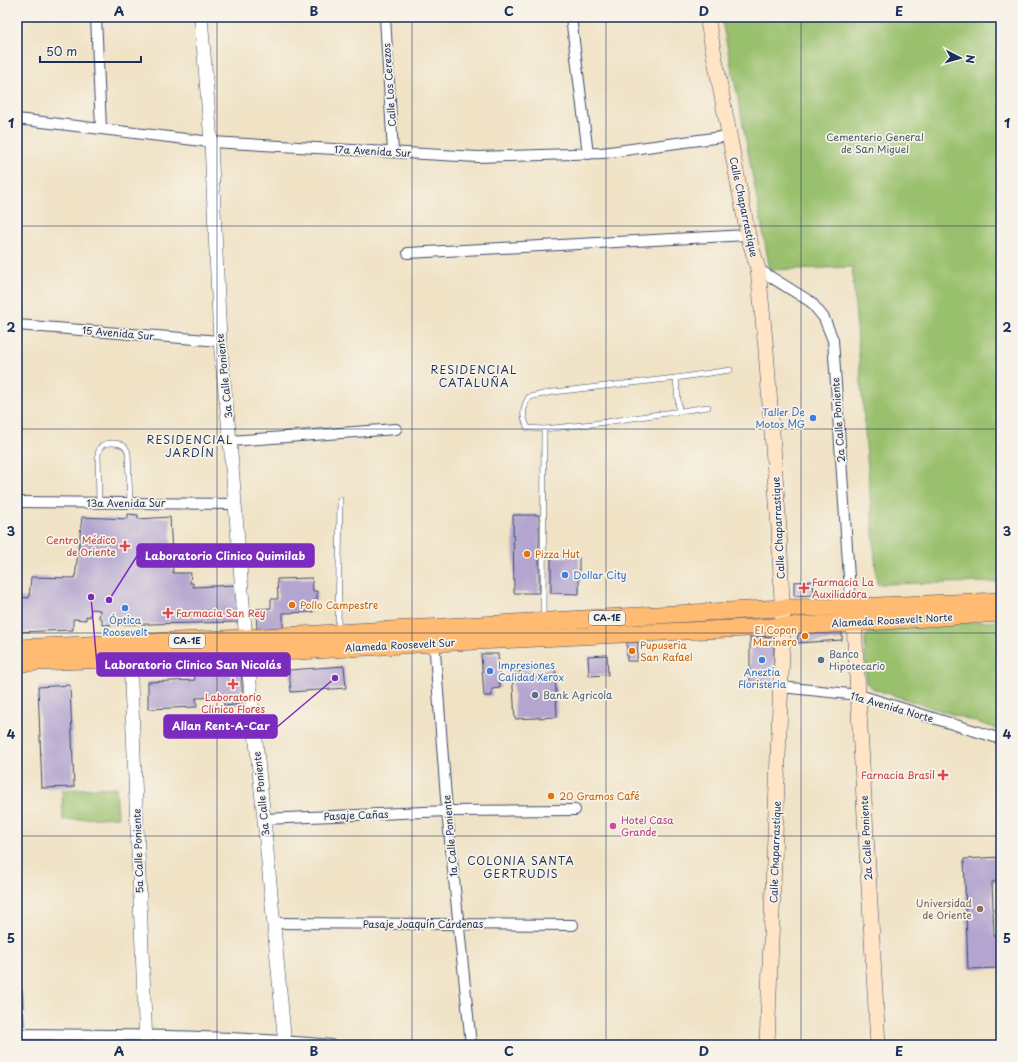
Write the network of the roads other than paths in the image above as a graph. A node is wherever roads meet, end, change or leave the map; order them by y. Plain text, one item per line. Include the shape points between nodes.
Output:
1 (96, 17) edge
2 (201, 17) edge
3 (384, 17) edge
4 (571, 17) edge
5 (707, 17) edge
6 (17, 119) edge
7 (101, 128) junction
8 (729, 136) junction
9 (211, 142) junction
10 (393, 152) junction
11 (588, 154) junction
12 (748, 235) junction
13 (408, 253) dead end
14 (758, 269) junction
15 (17, 325) edge
16 (220, 341) junction
17 (730, 370) dead end
18 (676, 378) junction
19 (708, 407) dead end
20 (679, 411) junction
21 (396, 429) dead end
22 (544, 430) junction
23 (230, 441) junction
24 (340, 500) dead end
25 (17, 502) edge
26 (99, 502) junction
27 (130, 503) junction
28 (234, 504) junction
29 (1001, 602) edge
30 (782, 608) junction
31 (853, 612) junction
32 (1001, 613) edge
33 (541, 622) junction
34 (783, 626) junction
35 (336, 633) junction
36 (433, 635) junction
37 (246, 646) junction
38 (17, 648) edge
39 (130, 658) junction
40 (17, 663) edge
41 (781, 687) junction
42 (859, 695) junction
43 (1001, 739) edge
44 (575, 810) dead end
45 (447, 812) junction
46 (264, 819) junction
47 (273, 923) junction
48 (458, 925) junction
49 (573, 925) dead end
50 (17, 993) edge
51 (18, 1034) edge
52 (146, 1041) edge
53 (285, 1043) edge
54 (332, 1045) edge
55 (471, 1045) edge
56 (767, 1045) edge
57 (878, 1045) edge

1 - 7 street
2 - 9 street, 3a Calle Poniente
3 - 10 street, Calle Los Cerezos
4 - 11 street
5 - 8 main road, Calle Chaparrastique
6 - 7 street, 17a Avenida Sur
7 - 9 street, 17a Avenida Sur
8 - 11 street, 17a Avenida Sur
8 - 12 main road, Calle Chaparrastique
9 - 10 street, 17a Avenida Sur
9 - 16 street, 3a Calle Poniente
10 - 11 street, 17a Avenida Sur via 478,157
12 - 13 street
12 - 14 main road, Calle Chaparrastique
14 - 30 main road, Calle Chaparrastique via 779,529
14 - 31 street, 2a Calle Poniente via 811,302 824,318 833,340
15 - 16 street, 15 Avenida Sur
16 - 23 street, 3a Calle Poniente
17 - 18 lane
18 - 20 lane
18 - 22 lane via 528,397 524,405 523,419 528,428
19 - 20 lane
20 - 22 lane
21 - 23 street
22 - 33 lane
23 - 28 street, 3a Calle Poniente
24 - 35 lane
25 - 26 street, 13a Avenida Sur
26 - 27 street, 13a Avenida Sur
26 - 27 lane via 98,454 100,447 112,443 126,448 128,454
27 - 28 street, 13a Avenida Sur
28 - 37 street, 3a Calle Poniente
29 - 31 highway, Alameda Roosevelt Norte / CA-1E
30 - 31 highway, Alameda Roosevelt Norte / CA-1E
30 - 33 highway, Alameda Roosevelt Sur / CA-1E
30 - 34 main road, Calle Chaparrastique
31 - 32 highway, Alameda Roosevelt Norte / CA-1E
31 - 34 highway, Alameda Roosevelt Norte / CA-1E
31 - 42 main road, 2a Calle Poniente
33 - 36 highway, Alameda Roosevelt Sur / CA-1E
34 - 36 highway, Alameda Roosevelt Sur / CA-1E
34 - 41 main road, Calle Chaparrastique
35 - 36 highway, Alameda Roosevelt Sur / CA-1E
35 - 37 highway, Alameda Roosevelt Sur / CA-1E
36 - 37 highway, Alameda Roosevelt Sur / CA-1E
36 - 45 street, 1a Calle Poniente
37 - 38 highway, Alameda Roosevelt Sur / CA-1E
37 - 39 highway, Alameda Roosevelt Sur / CA-1E
37 - 46 street, 3a Calle Poniente
39 - 40 highway, Alameda Roosevelt Sur / CA-1E
39 - 52 street, 5a Calle Poniente
41 - 42 street, 11a Avenida Norte
41 - 56 main road, Calle Chaparrastique
42 - 43 street, 11a Avenida Norte
42 - 57 main road, 2a Calle Poniente
44 - 45 street, Pasaje Cañas
45 - 46 street, Pasaje Cañas
45 - 48 street, 1a Calle Poniente
46 - 47 street, 3a Calle Poniente
47 - 48 street, Pasaje Joaquín Cárdenas
47 - 53 street, 3a Calle Poniente
48 - 49 street, Pasaje Joaquín Cárdenas
48 - 55 street, 1a Calle Poniente
50 - 51 street
51 - 52 street
52 - 53 street
53 - 54 street

